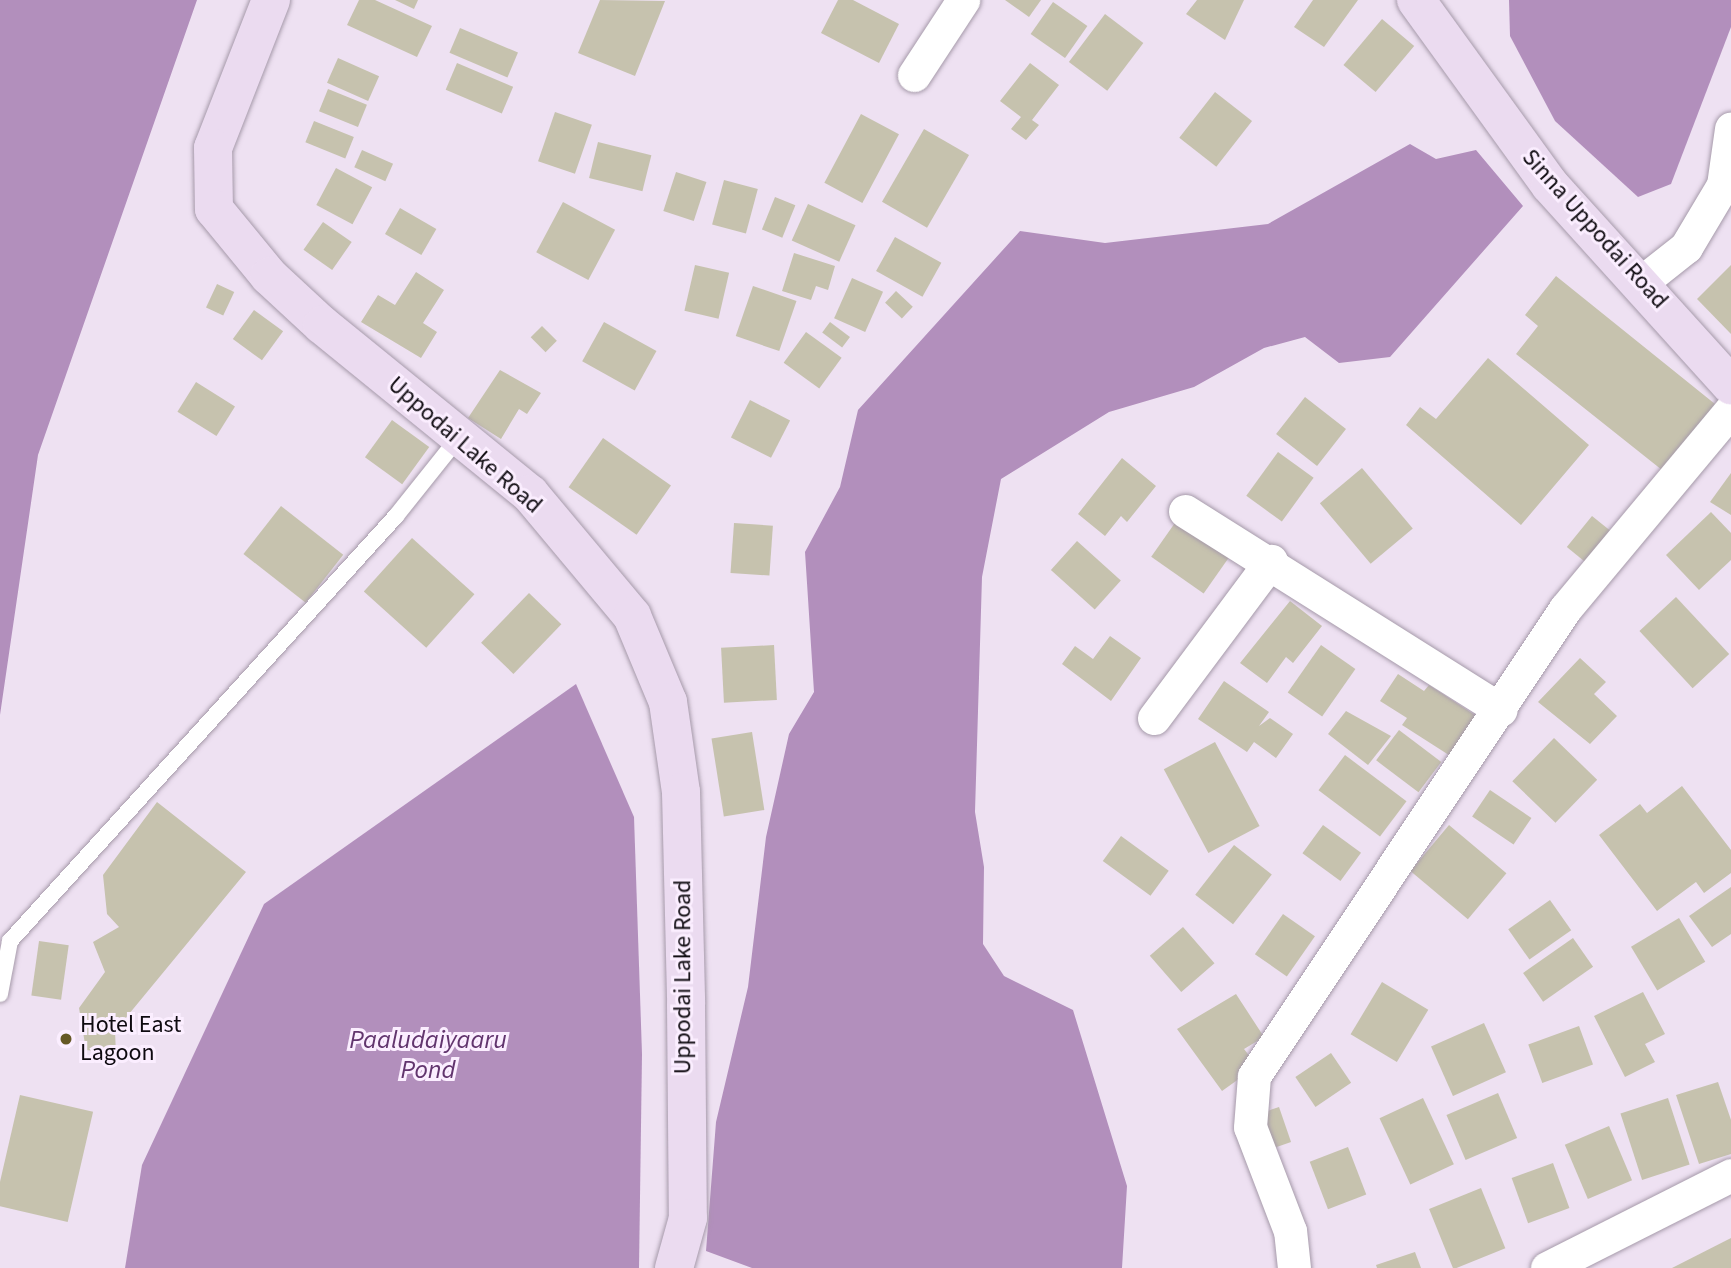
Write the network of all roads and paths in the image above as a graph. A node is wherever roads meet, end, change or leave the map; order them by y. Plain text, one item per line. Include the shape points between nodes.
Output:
1 (271, 0) edge
2 (962, 0) edge
3 (1416, 0) edge
4 (914, 75) dead end
5 (1731, 130) edge
6 (1643, 281) junction
7 (1731, 385) edge
8 (1731, 410) edge
9 (459, 437) junction
10 (1185, 511) dead end
11 (1271, 561) junction
12 (1502, 709) junction
13 (1154, 718) dead end
14 (0, 994) edge
15 (1731, 1175) edge
16 (674, 1268) edge
17 (1294, 1268) edge
18 (1548, 1268) edge

1 - 9 street, Uppodai Lake Road via 213,148 214,209 278,284
2 - 4 street
3 - 6 street, Sinna Uppodai Road via 1550,186
5 - 6 street via 1723,185 1686,247
6 - 7 street, Sinna Uppodai Road
8 - 12 street via 1565,609
9 - 14 lane via 396,516 10,941
9 - 16 street, Uppodai Lake Road via 530,494 632,616 668,702 681,792 686,1004 688,1218
10 - 11 street
11 - 12 street
11 - 13 street
12 - 17 street via 1254,1076 1250,1127 1290,1231
15 - 18 street

